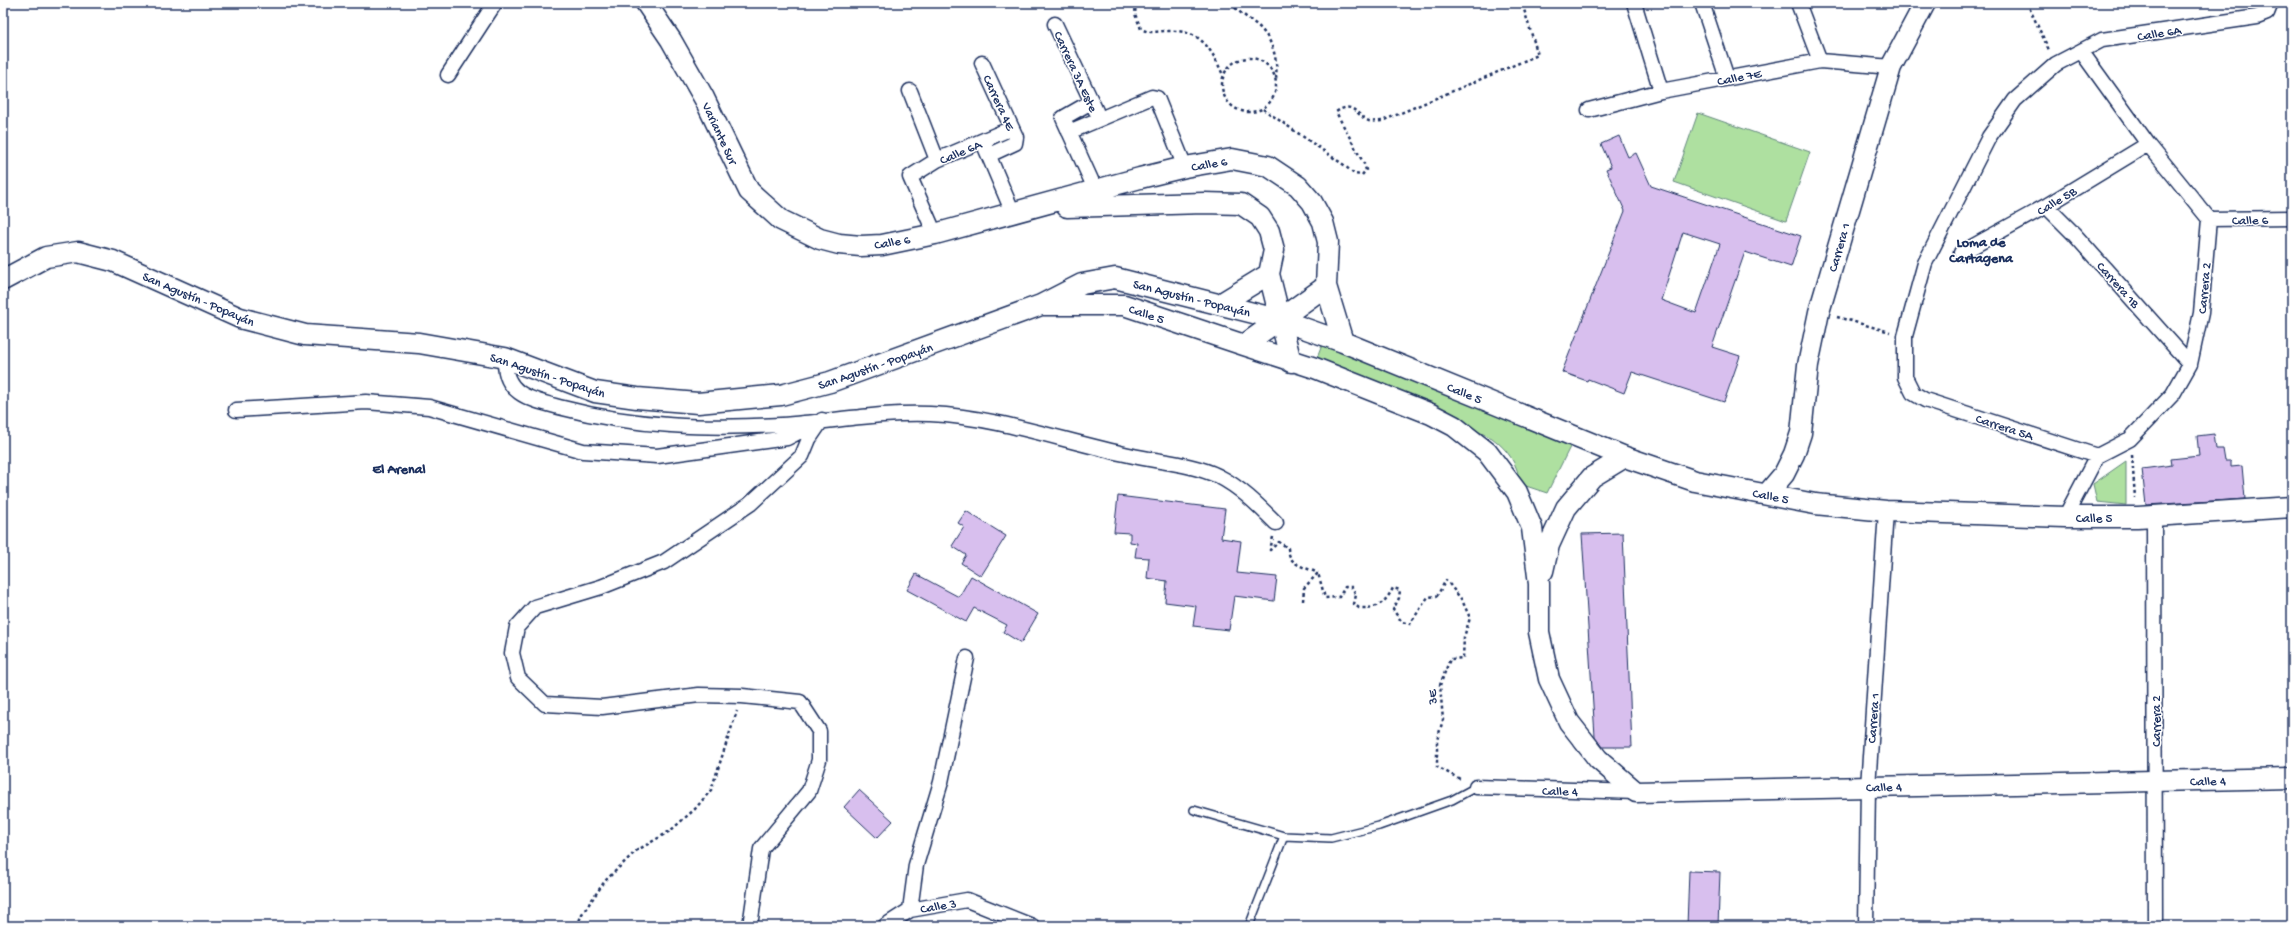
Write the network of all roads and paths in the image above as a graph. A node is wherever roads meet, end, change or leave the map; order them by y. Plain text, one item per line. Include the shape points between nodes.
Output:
1 (494, 3) edge
2 (646, 3) edge
3 (1136, 3) edge
4 (1231, 3) edge
5 (1522, 3) edge
6 (1634, 3) edge
7 (1702, 3) edge
8 (1798, 3) edge
9 (1925, 3) edge
10 (2027, 3) edge
11 (2269, 8) edge
12 (1055, 24) dead end
13 (2081, 51) junction
14 (1820, 60) junction
15 (982, 64) dead end
16 (2056, 64) junction
17 (1891, 67) junction
18 (448, 75) dead end
19 (1223, 75) junction
20 (1727, 78) junction
21 (1276, 79) junction
22 (910, 91) dead end
23 (1661, 91) junction
24 (1092, 102) junction
25 (1263, 109) junction
26 (1589, 110) dead end
27 (1099, 118) junction
28 (1069, 132) junction
29 (1014, 134) junction
30 (983, 142) junction
31 (2148, 144) junction
32 (989, 155) junction
33 (937, 160) junction
34 (1185, 168) junction
35 (1096, 191) junction
36 (2046, 206) junction
37 (1033, 208) junction
38 (1013, 213) junction
39 (2292, 218) edge
40 (2209, 219) junction
41 (935, 234) junction
42 (820, 239) joint
43 (1961, 253) dead end
44 (1269, 274) junction
45 (3, 280) edge
46 (1326, 286) junction
47 (1220, 304) junction
48 (1041, 305) junction
49 (1819, 312) junction
50 (1281, 320) junction
51 (1905, 336) junction
52 (1343, 342) junction
53 (1244, 345) junction
54 (505, 358) junction
55 (1291, 362) junction
56 (2190, 364) junction
57 (236, 410) dead end
58 (822, 420) junction
59 (2130, 439) junction
60 (2098, 456) junction
61 (1625, 457) junction
62 (1768, 494) junction
63 (2292, 507) edge
64 (1886, 511) junction
65 (2146, 516) junction
66 (2065, 517) junction
67 (1276, 522) joint
68 (1318, 573) junction
69 (1539, 584) junction
70 (1303, 601) dead end
71 (967, 658) dead end
72 (742, 696) junction
73 (2292, 778) edge
74 (2156, 781) junction
75 (1868, 787) junction
76 (1476, 788) junction
77 (1636, 792) junction
78 (1194, 810) dead end
79 (1284, 836) junction
80 (910, 910) junction
81 (576, 926) edge
82 (750, 926) edge
83 (885, 926) edge
84 (1032, 926) edge
85 (1248, 926) edge
86 (1866, 926) edge
87 (2155, 926) edge

1 - 18 street
2 - 42 main road, Variante Sur via 671,40 704,98 749,191 781,220
3 - 19 path via 1135,14 1141,29 1150,33 1182,30 1200,39 1209,46
4 - 21 path via 1258,26 1267,38 1276,58
5 - 25 path via 1538,55 1382,121 1370,121 1351,108 1343,107 1336,112 1364,164 1366,170 1362,175 1354,174
6 - 23 street
7 - 20 street
8 - 14 street
9 - 17 main road, Carrera 1
10 - 16 path
11 - 13 street, Calle 6A via 2257,16 2102,40
12 - 24 street, Carrera 3A Este
13 - 16 street, Calle 6A
13 - 31 street
14 - 17 street, Calle 7E
14 - 20 street, Calle 7E
15 - 29 street, Carrera 4E
16 - 51 street via 2015,100 1989,137 1925,263
17 - 49 main road, Carrera 1
19 - 21 path via 1235,61 1256,59 1271,69
19 - 25 path via 1221,90 1231,106 1247,113
20 - 23 street, Calle 7E
21 - 25 path via 1274,95
22 - 33 street
23 - 26 street, Calle 7E
24 - 27 street, Carrera 3A Este
24 - 28 street via 1063,118
27 - 28 street
27 - 34 street via 1152,97 1157,98
28 - 35 street
29 - 30 street, Calle 6A
29 - 32 street, Calle 6A
30 - 32 street
30 - 33 street, Calle 6A
31 - 36 street, Calle 5B
31 - 40 street
32 - 38 street
33 - 41 street, Calle 6A via 910,177
34 - 35 main road, Calle 6
34 - 46 main road, Calle 6 via 1232,159 1268,166 1298,186 1312,202 1323,222 1328,242
35 - 37 main road, Calle 6
36 - 43 street, Calle 5B
36 - 56 street, Carrera 1B
37 - 38 main road, Calle 6
37 - 44 main road, Calle 6 via 1241,204 1260,217 1269,231 1274,250
38 - 41 main road, Calle 6
39 - 40 street, Calle 6
40 - 56 street, Carrera 2 via 2201,313
41 - 42 main road, Calle 6 via 882,245 861,246
44 - 47 main road
44 - 50 main road, Calle 6
45 - 54 main road, San Agustín - Popayán via 46,257 78,252 113,261 240,318 305,335 419,343
46 - 50 main road
46 - 52 main road, Calle 6
47 - 48 main road, San Agustín - Popayán via 1115,278 1082,284
47 - 50 main road, San Agustín - Popayán
48 - 53 main road, Calle 5 via 1124,305
48 - 54 main road, San Agustín - Popayán via 830,382 781,395 698,403 637,398 596,392
49 - 51 path
49 - 62 main road, Carrera 1 via 1808,365 1801,433 1784,474
50 - 52 main road, Calle 5
50 - 53 main road
50 - 55 main road, Calle 6
51 - 60 street, Carrera 5A via 1905,377 1913,393 1925,400
52 - 61 main road, Calle 5
53 - 55 main road, Calle 5
54 - 58 street via 507,379 515,391 536,400 596,417 658,426 707,427 782,425
55 - 69 main road, Calle 5 via 1315,368 1431,414 1454,426 1487,452 1517,492 1532,528
56 - 59 street, Carrera 2 via 2173,394
57 - 58 street via 366,402 429,407 583,451 658,456 787,438
58 - 67 street via 929,414 973,418 1129,455 1188,466 1218,476 1250,497
58 - 72 street via 809,439 802,456 750,504 664,562 601,587 535,606 517,627 512,653 518,678 545,704 602,707 699,695
59 - 60 street, Carrera 2
59 - 65 path
60 - 66 street
61 - 62 main road, Calle 5 via 1695,481
61 - 69 main road via 1592,477 1566,508 1549,545
62 - 64 main road, Calle 5 via 1816,504
63 - 65 main road, Calle 5
64 - 66 main road, Calle 5
64 - 75 street, Carrera 1
65 - 66 main road, Calle 5
65 - 74 street, Carrera 2
67 - 68 path via 1270,550 1279,542 1288,548 1289,557 1294,563
68 - 70 path via 1304,588
68 - 76 path, 3E via 1325,598 1340,597 1345,587 1352,587 1356,595 1354,604 1359,608 1376,607 1385,601 1393,588 1398,588 1399,598 1393,610 1402,622 1410,624 1428,597 1437,596 1446,580 1462,600 1470,618 1464,637 1463,658 1450,659 1440,685 1443,720 1436,740 1437,767
69 - 77 main road via 1538,632 1549,679 1569,722 1598,759
71 - 80 street via 941,782 916,865
72 - 81 path via 711,790 695,809 670,831 636,850 605,881
72 - 82 street via 800,702 819,731 819,760 809,791 761,849
73 - 74 main road, Calle 4
74 - 75 main road, Calle 4
74 - 87 street, Carrera 2
75 - 77 main road, Calle 4
75 - 86 street, Carrera 1
76 - 77 street, Calle 4
76 - 79 lane via 1452,800 1401,818 1331,838
78 - 79 lane
79 - 85 lane
80 - 83 street
80 - 84 street, Calle 3 via 967,900

